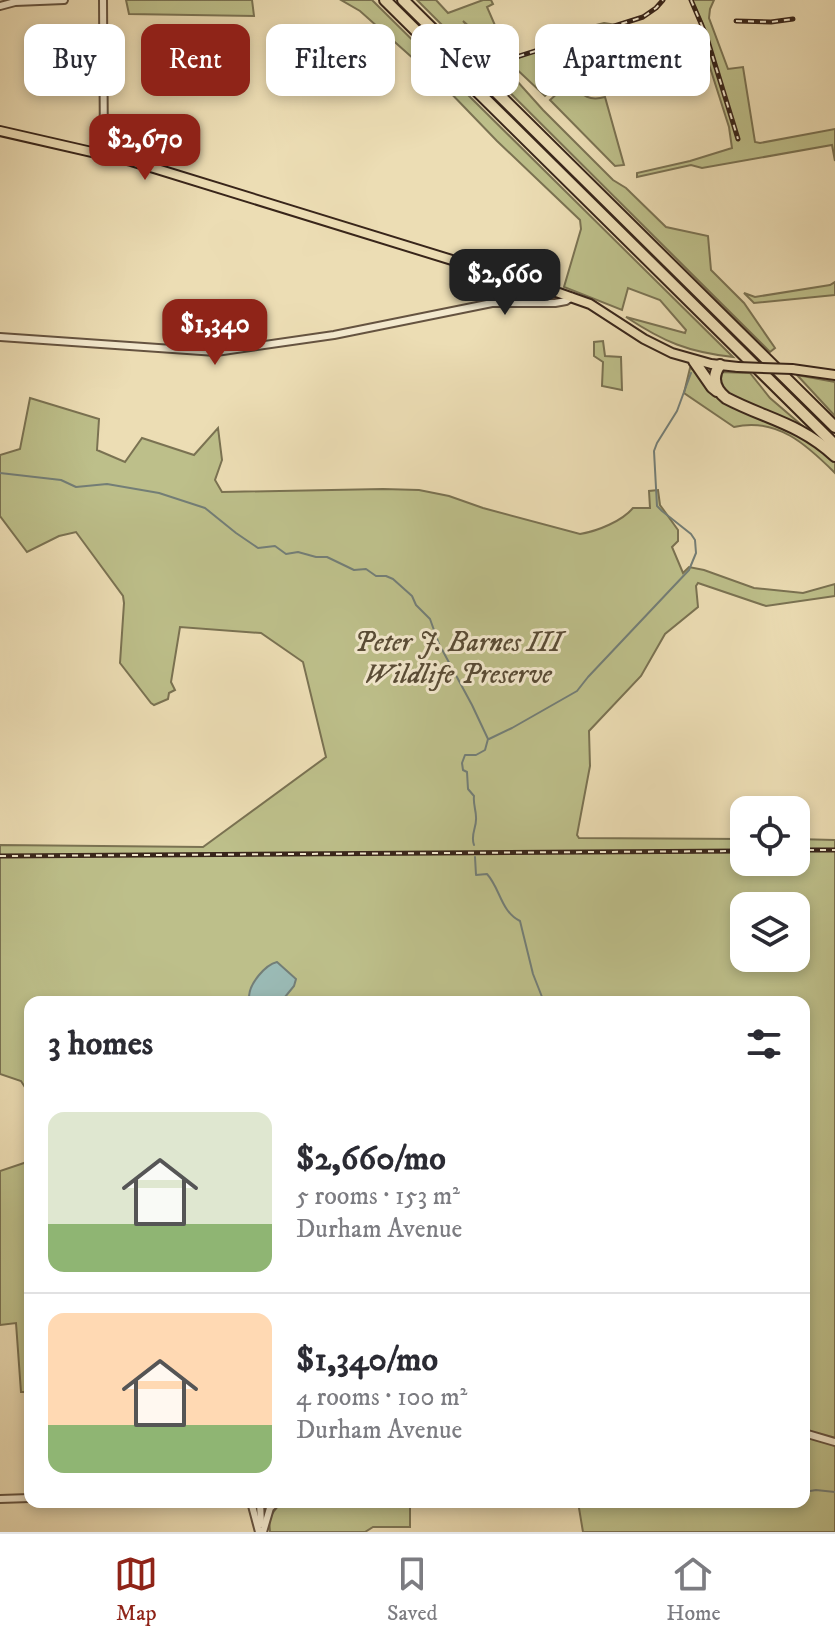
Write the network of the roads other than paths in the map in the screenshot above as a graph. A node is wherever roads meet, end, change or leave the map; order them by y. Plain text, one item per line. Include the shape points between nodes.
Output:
1 (64, 0) edge
2 (103, 0) edge
3 (385, 0) edge
4 (403, 0) edge
5 (0, 6) edge
6 (0, 131) edge
7 (104, 154) junction
8 (572, 297) junction
9 (0, 337) edge
10 (694, 361) junction
11 (720, 365) junction
12 (835, 375) edge
13 (719, 392) junction
14 (835, 427) edge
15 (835, 445) edge
16 (835, 456) edge
17 (810, 1435) edge
18 (835, 1442) edge
19 (24, 1498) edge
20 (0, 1499) edge
21 (253, 1508) edge
22 (260, 1508) edge
23 (270, 1508) edge
24 (261, 1532) edge

1 - 5 street
2 - 7 street
3 - 15 highway
4 - 14 highway
6 - 7 main road
7 - 8 main road
8 - 9 street via 555,303 492,303 216,352
8 - 10 main road
10 - 11 main road
10 - 13 highway
11 - 12 main road, bridge
11 - 13 highway via 715,379
13 - 16 highway via 799,429
17 - 18 street
19 - 20 street
21 - 24 street
22 - 24 street
23 - 24 street

